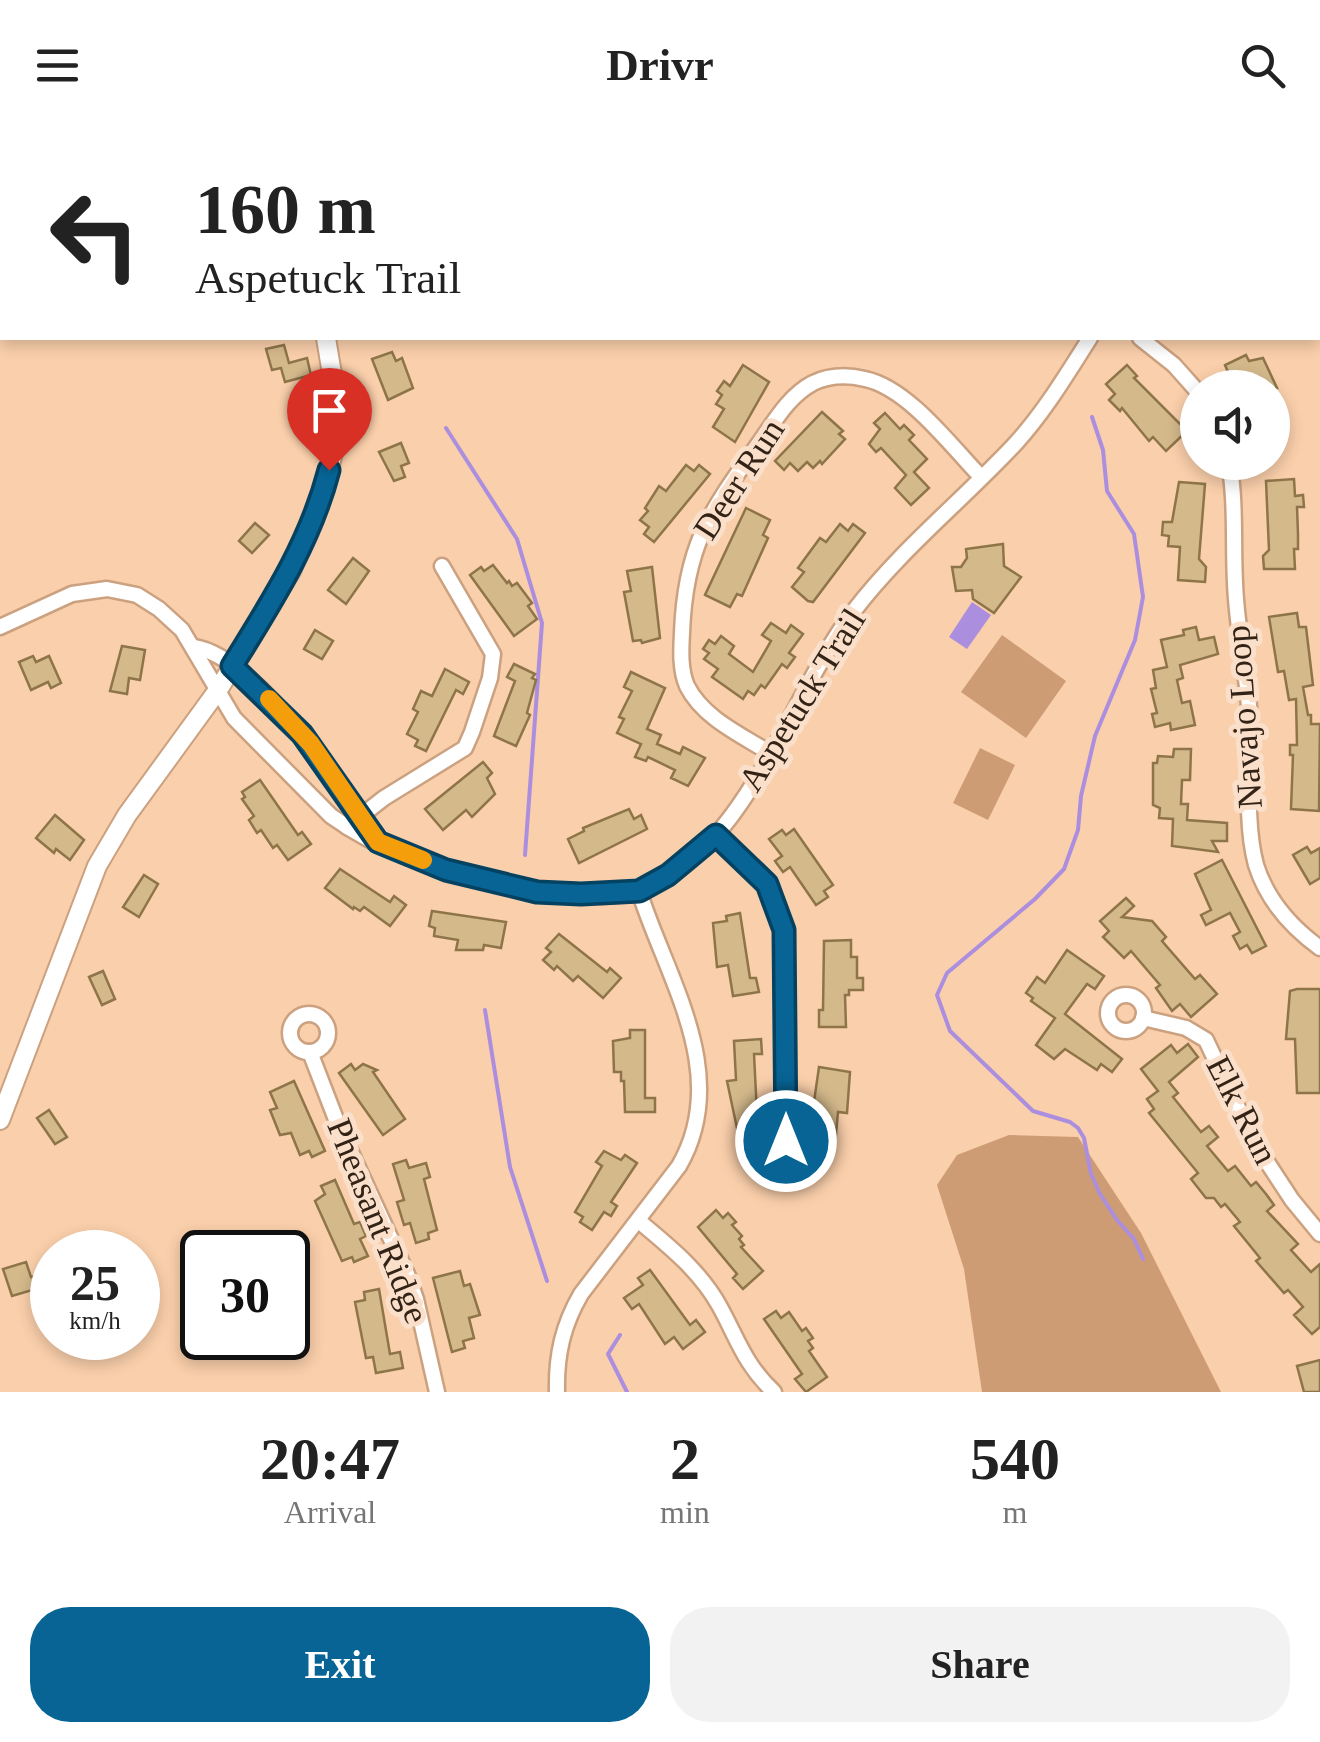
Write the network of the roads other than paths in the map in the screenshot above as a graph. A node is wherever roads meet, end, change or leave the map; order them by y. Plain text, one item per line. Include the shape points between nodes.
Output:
1 (326, 340) edge
2 (1089, 340) edge
3 (1143, 340) edge
4 (1180, 371) edge
5 (981, 477) junction
6 (1233, 480) edge
7 (442, 566) dead end
8 (0, 626) edge
9 (194, 647) junction
10 (232, 666) junction
11 (218, 690) junction
12 (770, 752) junction
13 (360, 815) junction
14 (347, 827) junction
15 (716, 835) junction
16 (378, 842) junction
17 (639, 891) junction
18 (1320, 948) edge
19 (1143, 1018) dead end
20 (310, 1052) dead end
21 (0, 1120) edge
22 (786, 1178) dead end
23 (640, 1222) junction
24 (1320, 1234) edge
25 (438, 1392) edge
26 (557, 1392) edge
27 (774, 1392) edge

1 - 10 main road via 338,410 321,500 290,571
2 - 5 street, Aspetuck Trail via 1039,416
3 - 4 street
5 - 12 street, Aspetuck Trail via 852,613
5 - 12 street, Deer Run via 898,394 864,378 815,382 776,419 694,548 681,646 688,687 702,705
6 - 18 street, Navajo Loop via 1256,862 1279,910
7 - 13 street via 492,654 490,678 465,748
8 - 9 street via 72,594 107,589 138,595
9 - 10 street
9 - 11 street
10 - 11 main road
10 - 13 street via 302,734
11 - 14 street via 234,718
11 - 21 main road via 96,866
12 - 15 street, Aspetuck Trail
13 - 14 street
13 - 16 street
14 - 16 street
15 - 17 street, Aspetuck Trail
15 - 22 street via 767,884 784,930
16 - 17 street via 462,875 537,892
17 - 23 street via 691,1027 699,1099 692,1142
19 - 24 street, Elk Run via 1206,1040 1254,1142
20 - 25 street, Pheasant Ridge via 407,1274
23 - 26 street via 570,1312
23 - 27 street via 702,1280 739,1350

